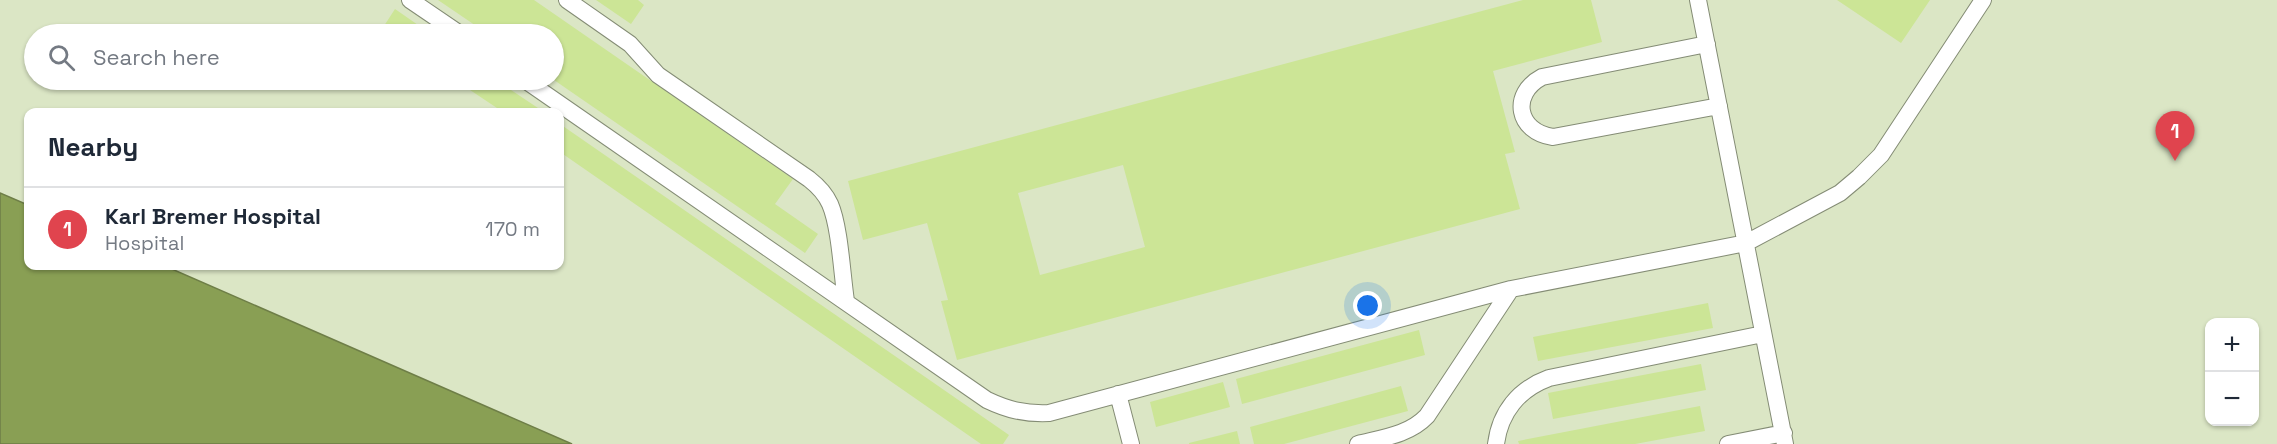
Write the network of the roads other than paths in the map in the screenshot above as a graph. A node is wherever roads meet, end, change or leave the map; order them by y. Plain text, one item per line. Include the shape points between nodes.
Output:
1 (410, 0) edge
2 (567, 0) edge
3 (1698, 0) edge
4 (1983, 0) edge
5 (445, 24) edge
6 (1707, 44) junction
7 (540, 90) edge
8 (1719, 106) junction
9 (1746, 243) junction
10 (1511, 289) junction
11 (846, 301) junction
12 (1763, 334) junction
13 (1118, 394) junction
14 (1784, 439) edge
15 (1131, 444) edge
16 (1358, 444) edge
17 (1496, 444) edge
18 (1728, 444) edge

1 - 5 lane
2 - 11 lane via 630,44 658,75 822,190 834,216
3 - 6 lane
4 - 9 lane via 1871,167 1840,193
6 - 8 lane
6 - 8 lane via 1542,77 1526,90 1522,111 1533,130 1553,137
7 - 11 lane
8 - 9 lane
9 - 10 lane
9 - 12 lane
10 - 13 lane
10 - 16 lane via 1427,416 1404,432
11 - 13 lane via 987,400 1017,412 1049,413
12 - 14 lane
12 - 17 lane via 1534,383 1511,403
13 - 15 lane
14 - 18 lane

